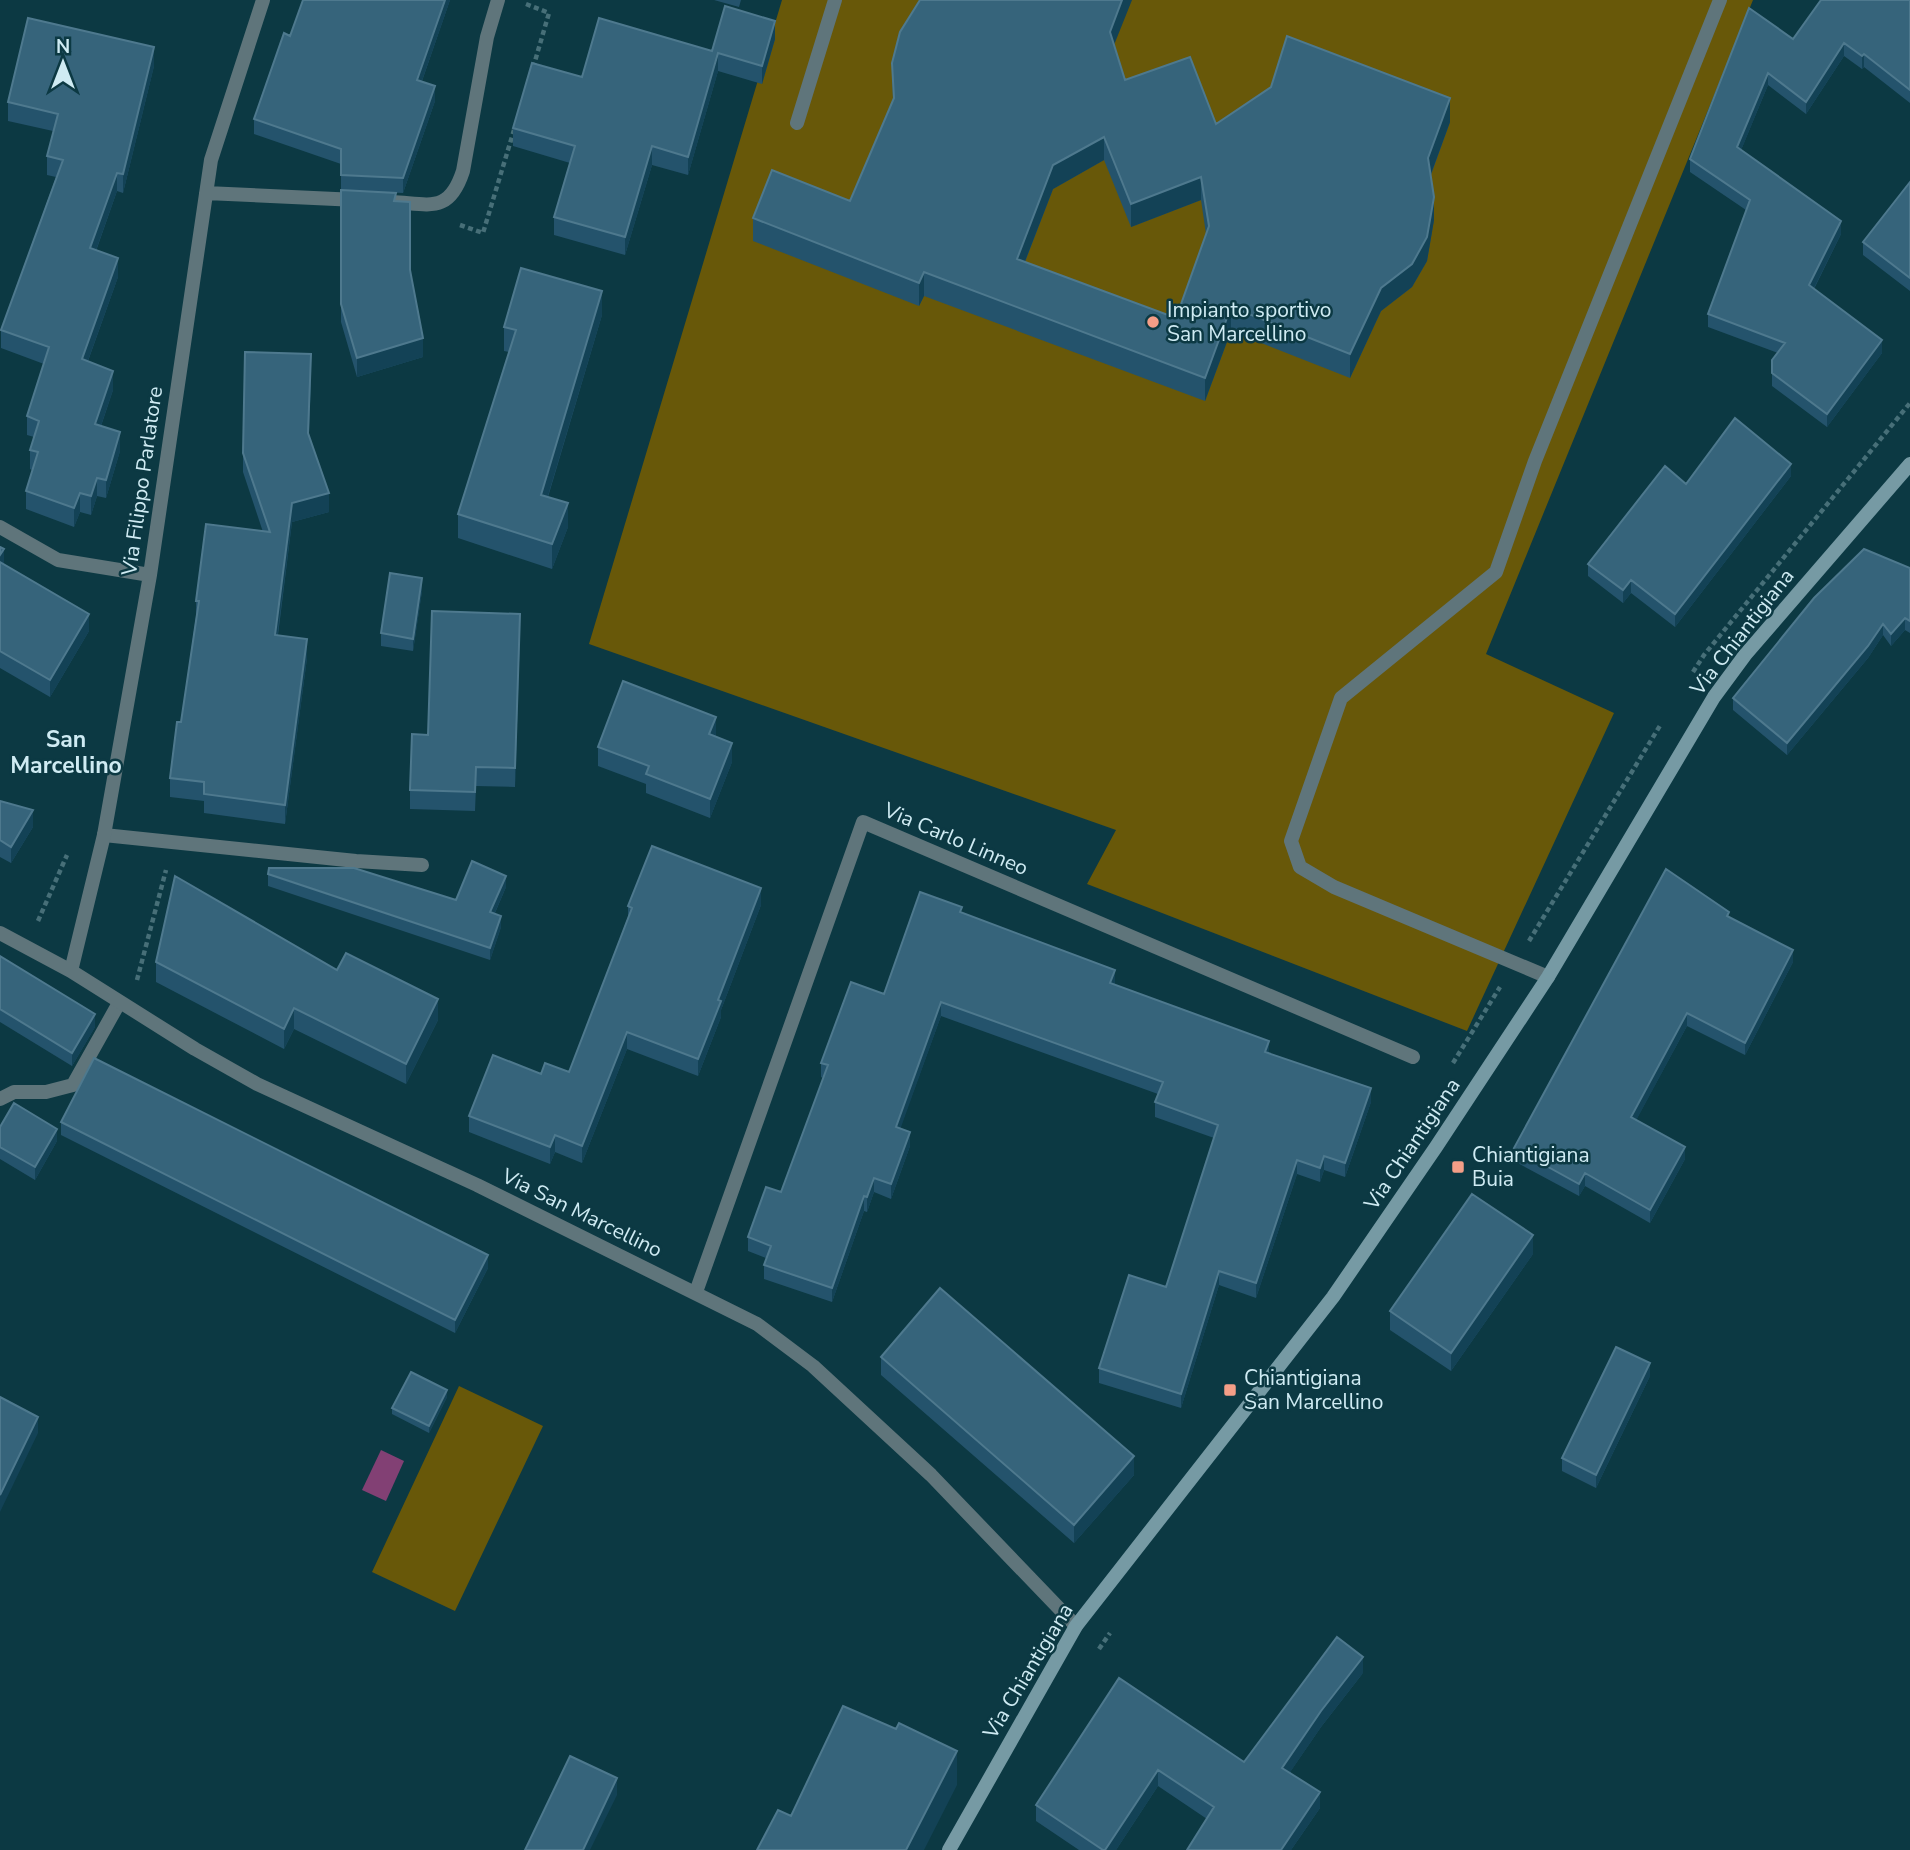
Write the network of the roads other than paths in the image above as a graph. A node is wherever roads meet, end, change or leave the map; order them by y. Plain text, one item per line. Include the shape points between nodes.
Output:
1 (263, 0) edge
2 (498, 0) edge
3 (835, 0) edge
4 (1720, 0) edge
5 (797, 123) dead end
6 (206, 193) junction
7 (1910, 464) edge
8 (0, 527) edge
9 (150, 575) junction
10 (104, 835) junction
11 (422, 865) dead end
12 (0, 933) edge
13 (71, 971) junction
14 (1548, 977) junction
15 (119, 1003) junction
16 (1413, 1057) dead end
17 (0, 1100) edge
18 (696, 1292) junction
19 (1076, 1626) junction
20 (948, 1850) edge

1 - 6 street, Via Filippo Parlatore via 211,160
2 - 6 street via 463,171 448,199 436,204
3 - 5 street
4 - 14 street via 1535,461 1496,572 1341,698 1291,841 1300,867 1334,887
6 - 9 street, Via Filippo Parlatore
7 - 14 street, Via Chiantigiana via 1714,697
8 - 9 street via 58,560
9 - 10 street, Via Filippo Parlatore
10 - 11 street
10 - 13 street, Via Filippo Parlatore
12 - 13 street, Via San Marcellino
13 - 15 street, Via San Marcellino
14 - 19 street, Via Chiantigiana via 1333,1297
15 - 17 street via 73,1085 46,1092 14,1092
15 - 18 street, Via San Marcellino via 257,1084
16 - 18 street, Via Carlo Linneo via 863,822
18 - 19 street, Via San Marcellino via 757,1324 813,1366 931,1475
19 - 20 street, Via Chiantigiana

